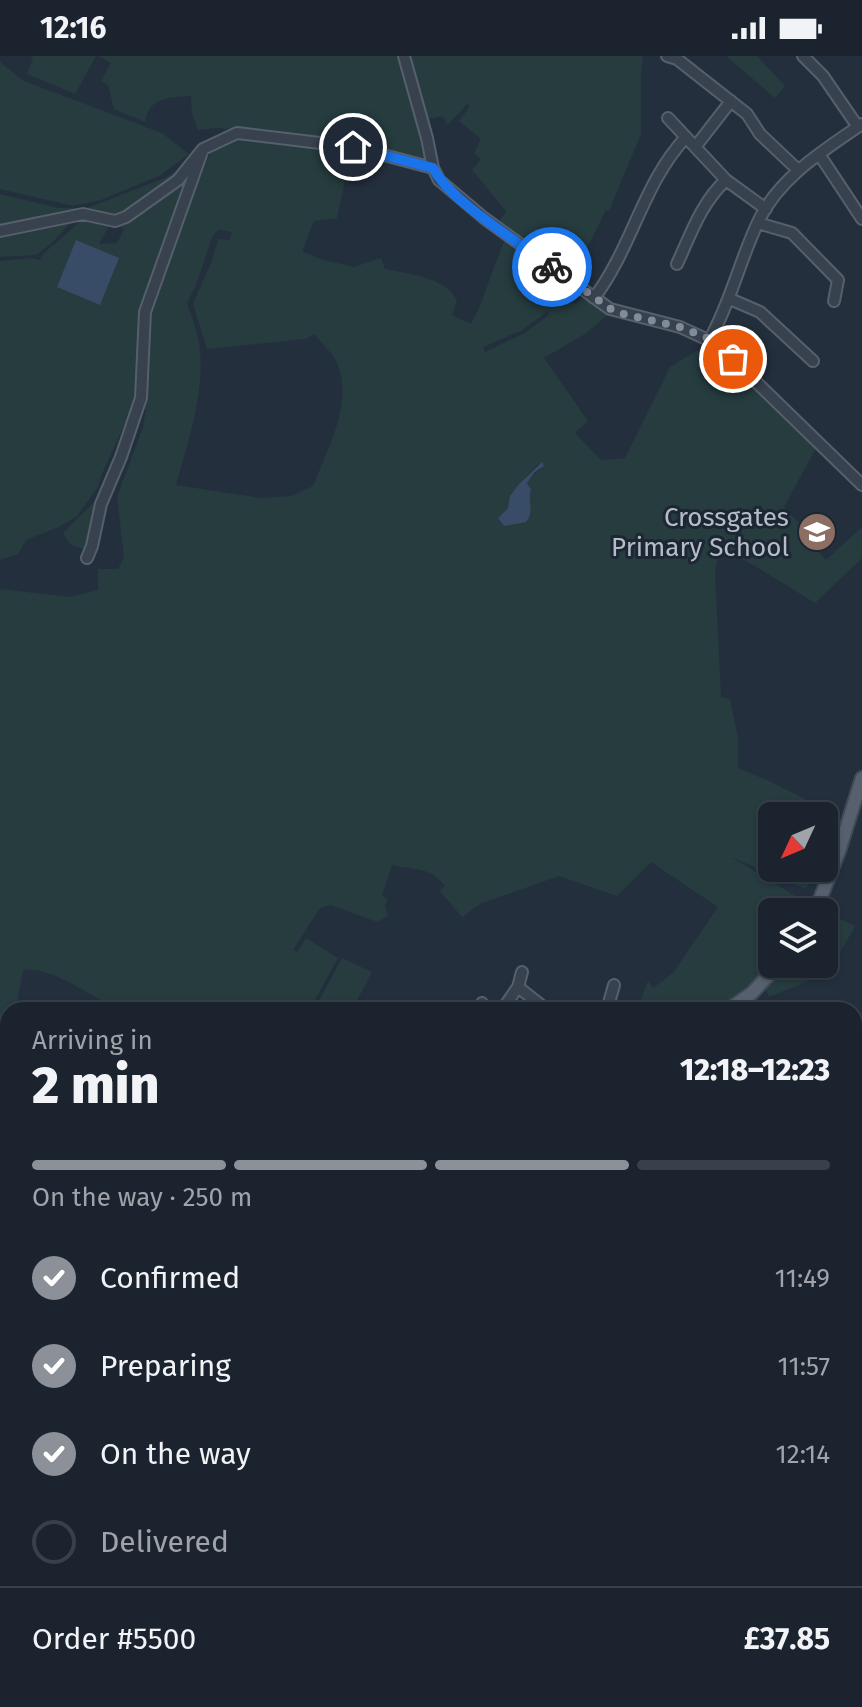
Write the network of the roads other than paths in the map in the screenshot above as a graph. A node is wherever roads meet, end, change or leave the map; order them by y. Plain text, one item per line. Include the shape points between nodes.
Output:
1 (404, 56) edge
2 (667, 56) edge
3 (803, 56) edge
4 (731, 101) junction
5 (668, 118) dead end
6 (860, 126) edge
7 (686, 137) junction
8 (696, 146) junction
9 (203, 149) junction
10 (819, 154) junction
11 (433, 168) junction
12 (798, 170) junction
13 (726, 180) junction
14 (766, 209) junction
15 (862, 219) edge
16 (758, 223) junction
17 (0, 231) edge
18 (677, 264) dead end
19 (594, 298) junction
20 (730, 299) junction
21 (834, 301) dead end
22 (710, 339) junction
23 (812, 358) dead end
24 (862, 485) edge
25 (87, 558) dead end
26 (862, 778) edge
27 (857, 808) edge
28 (821, 898) edge
29 (522, 972) dead end
30 (766, 978) edge
31 (614, 985) dead end
32 (518, 987) junction
33 (508, 1002) edge
34 (537, 1002) edge
35 (609, 1002) edge
36 (739, 1002) edge

1 - 11 street
2 - 4 street
3 - 6 street
4 - 8 street
4 - 12 street
5 - 7 street
6 - 10 street
7 - 8 street
7 - 19 street via 662,165
8 - 13 street
9 - 11 street via 237,133 353,147
9 - 17 street via 178,180 126,217 115,221 83,214
9 - 25 street via 145,312 141,398 101,504
10 - 12 street
10 - 15 street
11 - 19 street via 439,180 484,218
12 - 14 street
13 - 14 street
13 - 18 street via 711,194
14 - 16 street
16 - 20 street
16 - 21 street via 792,233 838,280
19 - 22 street via 615,312
20 - 22 street
20 - 23 street via 760,312
22 - 24 street
26 - 27 main road
27 - 28 main road
29 - 32 street
30 - 36 main road
31 - 35 street
32 - 33 street
32 - 34 street

